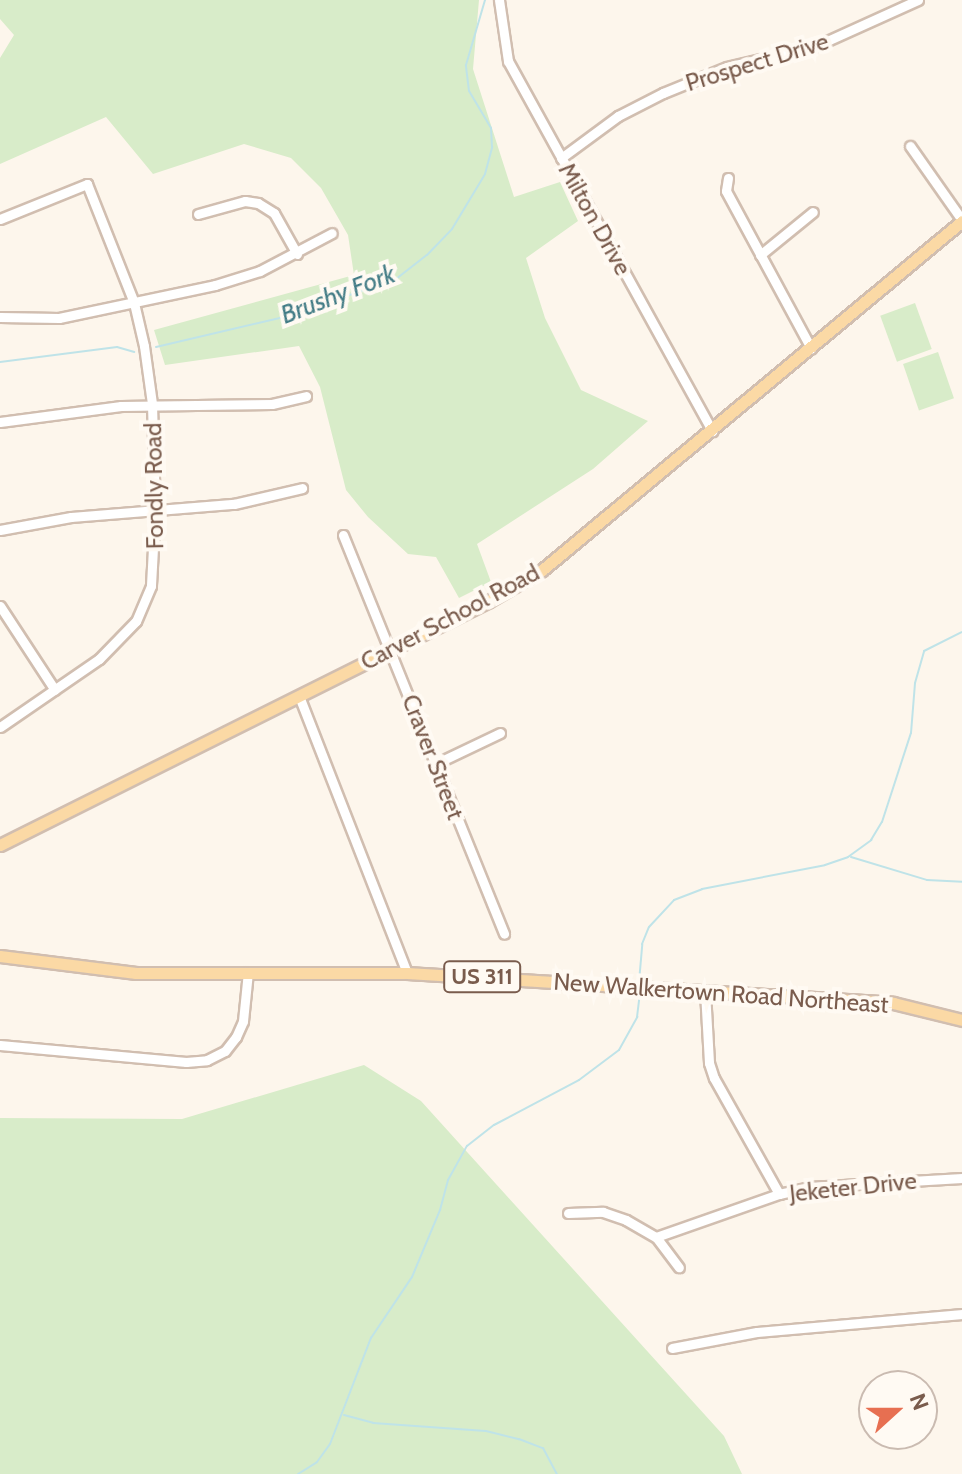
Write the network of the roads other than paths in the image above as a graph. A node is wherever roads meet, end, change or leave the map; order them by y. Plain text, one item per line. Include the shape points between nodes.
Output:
1 (499, 0) edge
2 (918, 0) edge
3 (910, 146) dead end
4 (561, 158) junction
5 (728, 178) dead end
6 (813, 212) dead end
7 (198, 214) dead end
8 (0, 219) edge
9 (962, 221) edge
10 (332, 233) dead end
11 (297, 254) junction
12 (760, 255) junction
13 (134, 303) junction
14 (0, 317) edge
15 (811, 348) junction
16 (306, 396) dead end
17 (152, 404) junction
18 (0, 422) edge
19 (712, 431) junction
20 (302, 488) dead end
21 (155, 511) junction
22 (0, 530) edge
23 (343, 535) dead end
24 (0, 606) edge
25 (391, 650) junction
26 (55, 690) junction
27 (299, 696) junction
28 (0, 727) edge
29 (500, 733) dead end
30 (435, 764) junction
31 (0, 845) edge
32 (504, 934) dead end
33 (0, 956) edge
34 (248, 972) junction
35 (407, 973) junction
36 (705, 991) junction
37 (962, 1020) edge
38 (0, 1045) edge
39 (962, 1178) edge
40 (779, 1194) junction
41 (568, 1213) dead end
42 (656, 1237) junction
43 (679, 1267) dead end
44 (962, 1314) edge
45 (672, 1348) dead end

1 - 4 street, Milton Drive via 508,61
2 - 4 street, Prospect Drive via 816,46 727,67 663,93 618,116
3 - 9 street
4 - 19 street, Milton Drive
5 - 12 street via 726,191
6 - 12 street
7 - 11 street via 245,201 258,203 274,213
8 - 13 street, Fondly Road via 87,184
9 - 15 main road, Carver School Road
10 - 11 street
11 - 13 street via 245,276
12 - 15 street
13 - 14 street via 59,318
13 - 17 street, Fondly Road
15 - 19 main road, Carver School Road
16 - 17 street via 272,404
17 - 18 street
17 - 21 street, Fondly Road
19 - 25 main road, Carver School Road via 542,570
20 - 21 street via 234,504
21 - 22 street via 71,517
21 - 26 street, Fondly Road via 154,571 143,610 118,643
23 - 25 street, Craver Street
24 - 26 street
25 - 27 main road, Carver School Road
25 - 30 street, Craver Street
26 - 28 street, Fondly Road
27 - 31 main road, Carver School Road
27 - 35 street
29 - 30 street
30 - 32 street, Craver Street
33 - 34 main road, New Walkertown Road Northeast / US 311 via 136,973
34 - 35 main road, New Walkertown Road Northeast / US 311
34 - 38 street via 240,1029 225,1051 207,1060
35 - 36 main road, New Walkertown Road Northeast / US 311
36 - 37 main road, New Walkertown Road Northeast / US 311 via 893,1003
36 - 40 street via 714,1078
39 - 40 street, Jeketer Drive via 826,1185
40 - 42 street, Jeketer Drive
41 - 42 street via 615,1215
42 - 43 street
44 - 45 street via 757,1332

